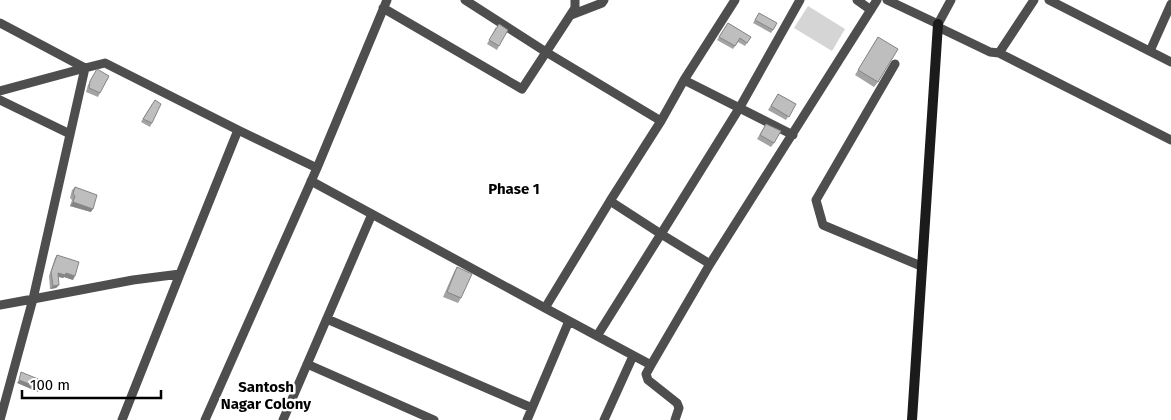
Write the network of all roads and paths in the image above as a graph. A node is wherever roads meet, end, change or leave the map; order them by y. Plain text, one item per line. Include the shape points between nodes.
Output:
1 (465, 0) edge
2 (575, 0) edge
3 (604, 0) edge
4 (735, 0) edge
5 (800, 0) edge
6 (857, 0) edge
7 (877, 0) edge
8 (887, 0) edge
9 (951, 0) edge
10 (1034, 0) edge
11 (1049, 0) edge
12 (385, 4) edge
13 (1171, 4) edge
14 (871, 10) junction
15 (571, 15) junction
16 (0, 24) edge
17 (938, 26) junction
18 (1150, 51) junction
19 (546, 52) junction
20 (998, 53) junction
21 (1171, 62) edge
22 (895, 64) edge
23 (85, 68) junction
24 (684, 80) junction
25 (0, 90) edge
26 (0, 100) edge
27 (740, 107) junction
28 (661, 121) junction
29 (238, 130) junction
30 (70, 134) junction
31 (793, 135) junction
32 (1171, 140) edge
33 (317, 168) junction
34 (311, 181) junction
35 (610, 201) junction
36 (372, 214) junction
37 (662, 234) junction
38 (710, 264) junction
39 (921, 266) junction
40 (180, 274) junction
41 (33, 299) junction
42 (0, 305) edge
43 (545, 308) junction
44 (326, 319) junction
45 (569, 321) junction
46 (597, 336) junction
47 (633, 356) junction
48 (307, 364) junction
49 (651, 365) junction
50 (532, 408) junction
51 (0, 420) edge
52 (122, 420) edge
53 (205, 420) edge
54 (283, 420) edge
55 (434, 420) edge
56 (527, 420) edge
57 (604, 420) edge
58 (675, 420) edge
59 (912, 420) edge

1 - 19 street
2 - 15 street
3 - 15 street via 602,4
4 - 24 street
5 - 27 street
6 - 14 street
7 - 14 street
8 - 17 street
9 - 17 street
10 - 20 street
11 - 18 street
12 - 19 street via 522,89
12 - 33 street
13 - 18 street
14 - 31 street
15 - 19 street
16 - 23 street
17 - 20 street
17 - 39 street
18 - 21 street
19 - 28 street
20 - 32 street
22 - 39 street via 816,200 823,225
23 - 25 street
23 - 29 street via 105,63
23 - 30 street
24 - 27 street
24 - 28 street
26 - 30 street
27 - 31 street
27 - 37 street
28 - 35 street
29 - 33 street
29 - 40 street
30 - 41 street
31 - 38 street
33 - 34 street
34 - 36 street
34 - 53 street
35 - 37 street
35 - 43 street
36 - 43 street
36 - 44 street
37 - 38 street
37 - 46 street
38 - 49 street
39 - 59 street
40 - 41 street
40 - 52 street
41 - 42 street
41 - 51 street
43 - 45 street
44 - 48 street
44 - 50 street
45 - 46 street
45 - 50 street
46 - 47 street
47 - 49 street
47 - 57 street
48 - 54 street
48 - 55 street
49 - 58 street via 646,374 648,380 677,403
50 - 56 street

